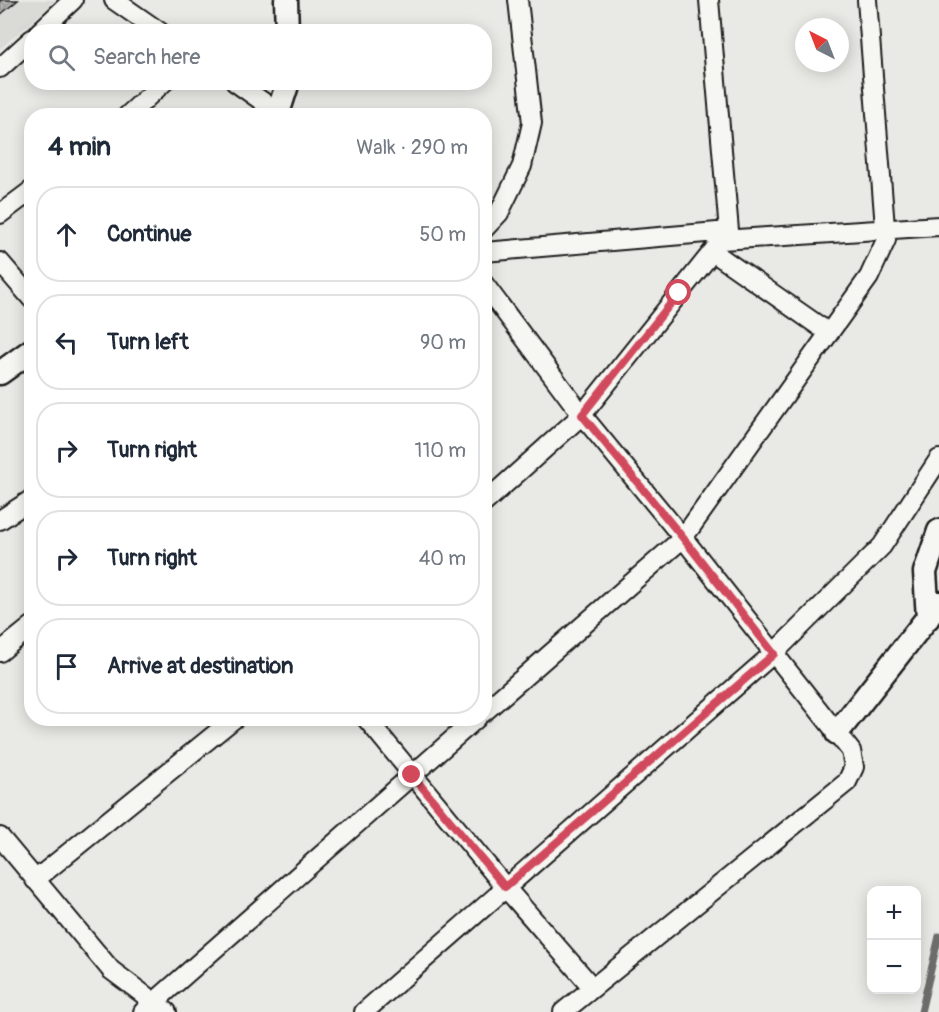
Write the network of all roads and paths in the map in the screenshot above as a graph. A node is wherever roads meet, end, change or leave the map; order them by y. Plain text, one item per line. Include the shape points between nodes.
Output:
1 (73, 0) edge
2 (114, 0) edge
3 (286, 0) edge
4 (518, 0) edge
5 (709, 0) edge
6 (867, 0) edge
7 (48, 24) edge
8 (148, 24) edge
9 (287, 24) edge
10 (24, 46) edge
11 (0, 68) edge
12 (155, 90) edge
13 (247, 90) edge
14 (286, 90) edge
15 (136, 108) edge
16 (272, 108) edge
17 (282, 108) edge
18 (24, 196) edge
19 (0, 214) edge
20 (492, 220) edge
21 (939, 226) edge
22 (886, 230) junction
23 (722, 241) junction
24 (492, 252) edge
25 (0, 262) edge
26 (24, 289) edge
27 (492, 295) edge
28 (829, 333) junction
29 (24, 356) edge
30 (0, 373) edge
31 (582, 415) junction
32 (939, 459) edge
33 (492, 496) edge
34 (24, 504) edge
35 (0, 520) edge
36 (939, 531) edge
37 (683, 538) junction
38 (934, 611) edge
39 (24, 632) edge
40 (0, 652) edge
41 (774, 654) junction
42 (492, 705) edge
43 (226, 726) edge
44 (372, 726) edge
45 (468, 726) edge
46 (837, 733) junction
47 (412, 775) junction
48 (0, 837) edge
49 (35, 880) junction
50 (505, 887) junction
51 (591, 987) junction
52 (155, 1009) edge
53 (364, 1012) edge
54 (563, 1012) edge

1 - 7 street
2 - 8 street
3 - 9 street
4 - 20 street via 532,123 522,166
5 - 23 street
6 - 22 street
10 - 11 street
12 - 15 street
13 - 16 street
14 - 17 street
18 - 19 street
21 - 22 street
22 - 23 street
22 - 28 street via 886,240 869,277
23 - 24 street
23 - 28 street
23 - 31 street
25 - 26 street
27 - 31 street
28 - 37 street
29 - 30 street
31 - 33 street
31 - 37 street
32 - 41 street via 882,546
34 - 35 street
36 - 38 street via 926,572
37 - 41 street
37 - 42 street
38 - 46 street
39 - 40 street
41 - 46 street
41 - 50 street
43 - 49 street
44 - 47 street
45 - 47 street
46 - 51 street via 851,751 854,767 847,782
47 - 50 street
47 - 52 street
48 - 49 street
49 - 52 street via 111,970
50 - 51 street
50 - 53 street
51 - 54 street

